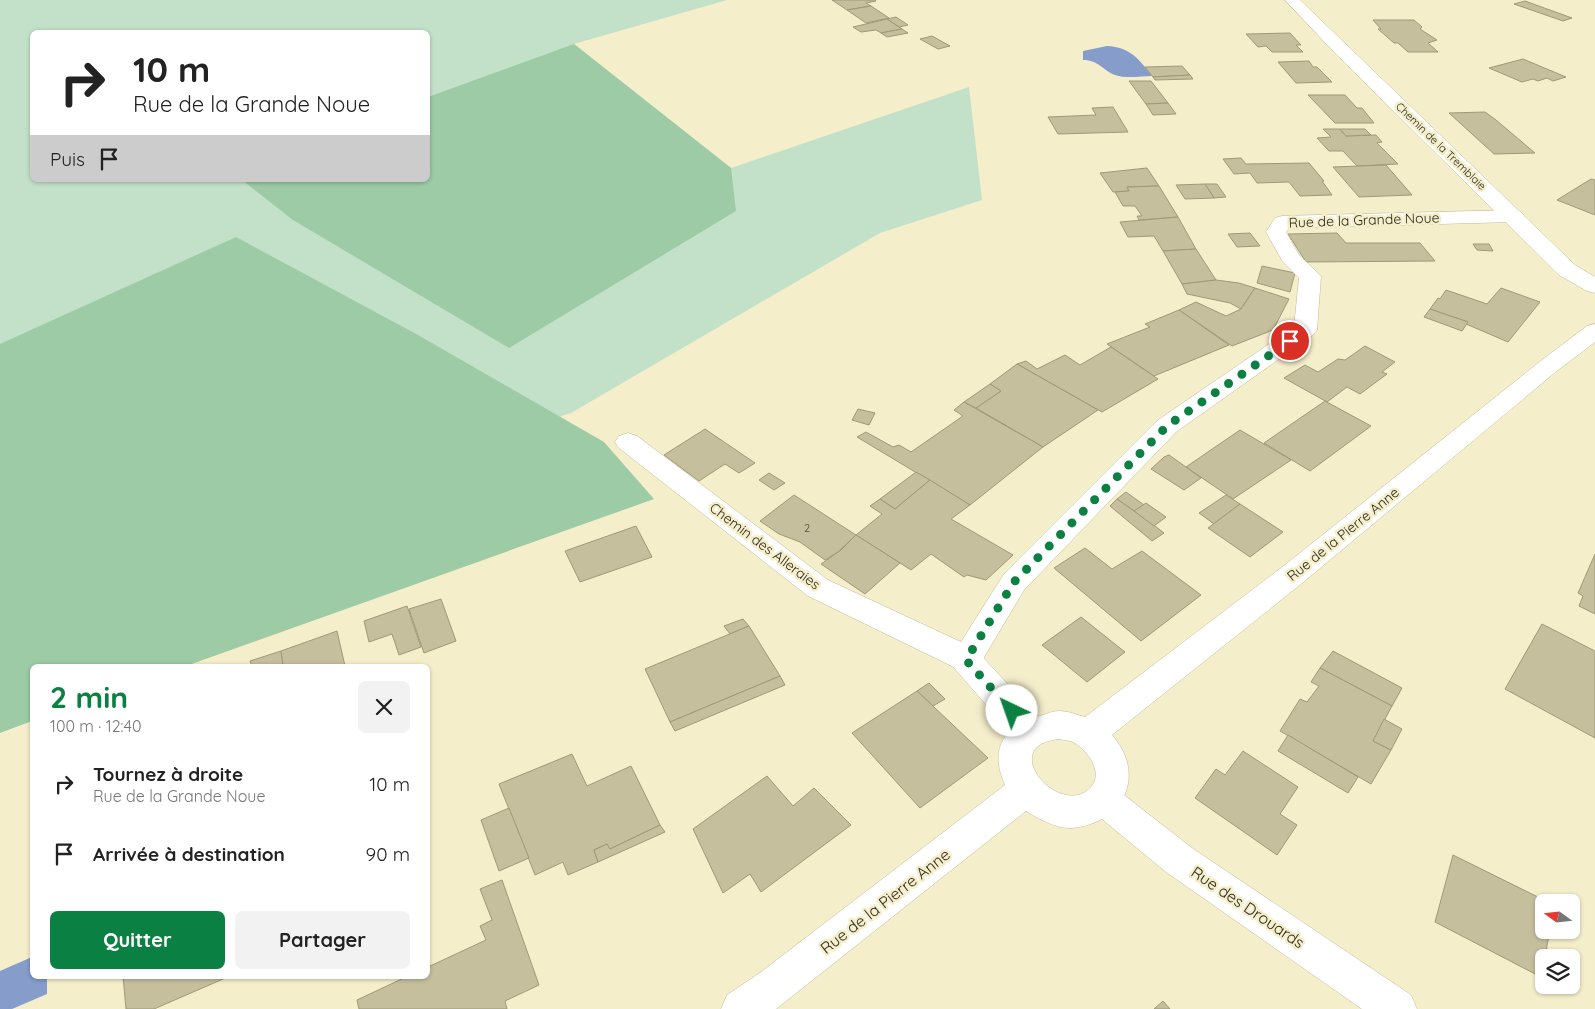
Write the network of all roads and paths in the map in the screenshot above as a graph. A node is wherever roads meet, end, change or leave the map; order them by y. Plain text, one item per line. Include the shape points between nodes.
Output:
1 (1292, 0) edge
2 (1514, 216) junction
3 (1595, 286) edge
4 (1595, 331) edge
5 (628, 442) dead end
6 (966, 660) junction
7 (1030, 732) junction
8 (1088, 734) junction
9 (1026, 790) junction
10 (1103, 799) junction
11 (741, 1009) edge
12 (1397, 1009) edge

1 - 2 street, Chemin de la Tremblaie
2 - 3 street, Chemin de la Tremblaie via 1567,270
2 - 6 street, Rue de la Grande Noue via 1282,222 1276,232 1290,258 1310,276 1305,330 1167,426 1014,582
4 - 8 street, Rue de la Pierre Anne via 1291,576
5 - 6 street, Chemin des Alleraies via 818,588
6 - 7 street
7 - 8 street via 1058,725
7 - 9 street via 1021,740 1015,765
8 - 10 street via 1110,759 1111,787
9 - 10 street via 1040,802 1074,811 1091,808
9 - 11 street, Rue de la Pierre Anne
10 - 12 street, Rue des Drouards via 1180,860

